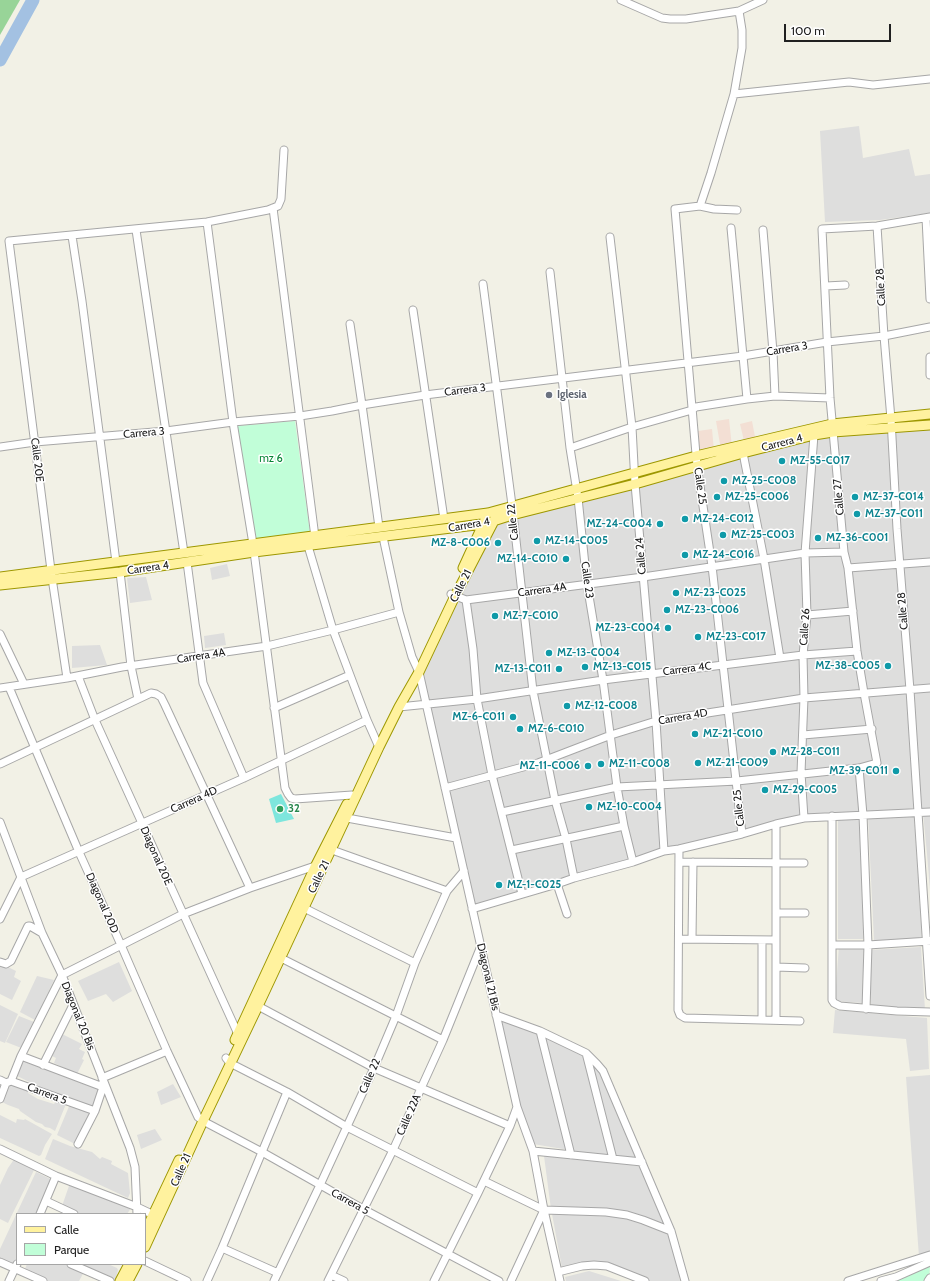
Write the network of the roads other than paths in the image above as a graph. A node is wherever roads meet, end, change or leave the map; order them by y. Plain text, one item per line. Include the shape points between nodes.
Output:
1 (621, 0) edge
2 (763, 0) edge
3 (740, 11) junction
4 (930, 79) edge
5 (734, 94) junction
6 (284, 150) dead end
7 (700, 206) junction
8 (273, 208) junction
9 (737, 210) dead end
10 (928, 217) edge
11 (207, 222) junction
12 (877, 226) junction
13 (731, 228) dead end
14 (136, 230) junction
15 (763, 230) dead end
16 (72, 236) junction
17 (610, 237) dead end
18 (550, 272) dead end
19 (483, 284) dead end
20 (845, 285) dead end
21 (826, 286) junction
22 (930, 299) edge
23 (413, 310) dead end
24 (350, 324) dead end
25 (930, 327) edge
26 (884, 336) junction
27 (827, 342) junction
28 (773, 352) junction
29 (743, 356) junction
30 (930, 357) edge
31 (689, 362) junction
32 (626, 369) junction
33 (930, 375) edge
34 (562, 378) junction
35 (496, 386) junction
36 (425, 395) junction
37 (775, 396) junction
38 (830, 398) junction
39 (747, 399) junction
40 (362, 405) junction
41 (692, 410) junction
42 (930, 414) edge
43 (300, 416) junction
44 (233, 422) junction
45 (892, 423) junction
46 (930, 425) edge
47 (632, 427) junction
48 (832, 428) junction
49 (166, 431) junction
50 (814, 435) junction
51 (100, 436) junction
52 (35, 442) junction
53 (0, 447) edge
54 (570, 448) junction
55 (743, 452) junction
56 (696, 456) junction
57 (697, 466) junction
58 (634, 472) junction
59 (635, 484) junction
60 (576, 488) junction
61 (578, 498) junction
62 (498, 510) junction
63 (512, 510) junction
64 (488, 513) junction
65 (444, 519) junction
66 (495, 520) junction
67 (484, 524) junction
68 (379, 527) junction
69 (315, 536) junction
70 (383, 536) junction
71 (308, 546) junction
72 (253, 548) junction
73 (844, 552) junction
74 (805, 553) junction
75 (185, 558) junction
76 (764, 559) junction
77 (116, 562) junction
78 (930, 562) edge
79 (899, 564) junction
80 (712, 566) junction
81 (848, 568) junction
82 (120, 572) junction
83 (52, 574) junction
84 (0, 577) edge
85 (643, 577) junction
86 (0, 584) edge
87 (587, 584) junction
88 (521, 593) junction
89 (453, 595) junction
90 (466, 600) junction
91 (853, 611) junction
92 (399, 612) junction
93 (807, 615) junction
94 (333, 630) junction
95 (0, 634) edge
96 (267, 646) junction
97 (858, 650) junction
98 (803, 655) junction
99 (200, 657) junction
100 (780, 658) junction
101 (723, 665) junction
102 (132, 666) junction
103 (417, 669) junction
104 (652, 674) junction
105 (350, 675) junction
106 (78, 676) junction
107 (67, 678) junction
108 (603, 680) junction
109 (24, 684) junction
110 (9, 687) junction
111 (0, 688) edge
112 (930, 688) edge
113 (910, 690) junction
114 (532, 691) junction
115 (864, 693) junction
116 (804, 698) junction
117 (138, 699) junction
118 (477, 699) junction
119 (426, 704) junction
120 (399, 707) junction
121 (274, 708) junction
122 (728, 709) junction
123 (95, 720) junction
124 (367, 720) junction
125 (656, 721) junction
126 (872, 729) junction
127 (611, 735) junction
128 (802, 736) junction
129 (378, 745) junction
130 (35, 748) junction
131 (282, 760) junction
132 (547, 760) junction
133 (0, 764) edge
134 (859, 768) junction
135 (801, 773) junction
136 (492, 775) junction
137 (244, 778) junction
138 (737, 781) junction
139 (659, 784) junction
140 (617, 787) junction
141 (445, 788) junction
142 (208, 794) junction
143 (352, 795) junction
144 (556, 800) junction
145 (502, 812) junction
146 (930, 812) edge
147 (918, 813) junction
148 (863, 815) junction
149 (832, 816) junction
150 (347, 818) junction
151 (804, 818) junction
152 (0, 822) edge
153 (142, 823) junction
154 (776, 824) junction
155 (624, 826) junction
156 (742, 834) junction
157 (456, 838) junction
158 (566, 838) junction
159 (680, 849) junction
160 (332, 850) junction
161 (512, 850) junction
162 (664, 851) junction
163 (79, 852) junction
164 (633, 862) junction
165 (680, 862) junction
166 (693, 862) junction
167 (777, 863) junction
168 (804, 863) dead end
169 (321, 864) junction
170 (464, 871) junction
171 (21, 877) junction
172 (574, 878) junction
173 (557, 884) junction
174 (250, 888) junction
175 (447, 892) junction
176 (522, 894) junction
177 (304, 908) junction
178 (472, 909) junction
179 (776, 913) junction
180 (805, 913) dead end
181 (183, 914) junction
182 (567, 914) dead end
183 (0, 919) edge
184 (42, 933) junction
185 (679, 939) junction
186 (692, 939) junction
187 (762, 940) junction
188 (776, 940) junction
189 (929, 941) edge
190 (121, 945) junction
191 (832, 945) junction
192 (868, 945) junction
193 (481, 946) junction
194 (281, 958) junction
195 (2, 962) edge
196 (415, 964) junction
197 (776, 967) junction
198 (805, 968) dead end
199 (62, 976) junction
200 (930, 996) edge
201 (73, 1005) junction
202 (258, 1006) junction
203 (866, 1009) junction
204 (930, 1012) edge
205 (496, 1015) junction
206 (396, 1016) junction
207 (762, 1020) junction
208 (776, 1020) junction
209 (800, 1021) dead end
210 (540, 1031) junction
211 (238, 1034) junction
212 (443, 1040) junction
213 (167, 1051) junction
214 (586, 1053) junction
215 (21, 1056) junction
216 (228, 1061) junction
217 (43, 1065) junction
218 (374, 1068) junction
219 (102, 1078) junction
220 (6, 1081) edge
221 (103, 1087) junction
222 (421, 1088) junction
223 (286, 1092) junction
224 (0, 1099) edge
225 (517, 1107) junction
226 (95, 1111) junction
227 (200, 1119) junction
228 (510, 1126) junction
229 (347, 1127) junction
230 (78, 1144) dead end
231 (393, 1150) junction
232 (533, 1151) junction
233 (1, 1152) edge
234 (262, 1152) junction
235 (571, 1154) junction
236 (613, 1159) junction
237 (642, 1162) junction
238 (56, 1176) junction
239 (484, 1181) junction
240 (320, 1186) junction
241 (478, 1193) junction
242 (46, 1201) junction
243 (363, 1209) junction
244 (137, 1210) edge
245 (544, 1210) junction
246 (40, 1213) edge
247 (72, 1213) edge
248 (156, 1216) junction
249 (146, 1231) edge
250 (671, 1232) junction
251 (146, 1244) edge
252 (222, 1248) junction
253 (448, 1254) junction
254 (930, 1255) edge
255 (146, 1261) edge
256 (0, 1262) edge
257 (930, 1262) edge
258 (73, 1265) edge
259 (128, 1265) edge
260 (136, 1265) edge
261 (16, 1266) edge
262 (558, 1272) junction
263 (278, 1273) junction
264 (329, 1278) edge
265 (930, 1278) edge
266 (897, 1279) edge
267 (9, 1281) edge
268 (43, 1281) edge
269 (110, 1281) edge
270 (120, 1281) edge
271 (128, 1281) edge
272 (187, 1281) edge
273 (207, 1281) edge
274 (274, 1281) edge
275 (344, 1281) edge
276 (434, 1281) edge
277 (499, 1281) edge
278 (511, 1281) edge
279 (560, 1281) edge
280 (645, 1281) edge
281 (685, 1281) edge
282 (848, 1281) edge
283 (881, 1281) edge
284 (928, 1281) edge

1 - 3 street via 670,19
2 - 3 street
3 - 5 street via 742,48
4 - 5 street via 874,85 848,82
5 - 7 street
6 - 8 street via 282,199 278,206
7 - 9 street
7 - 31 street, Calle 25 via 674,209
8 - 11 street
8 - 43 street
10 - 12 street
10 - 22 street
11 - 14 street
11 - 44 street
12 - 21 street, Calle 27 via 822,229
12 - 26 street, Calle 28
13 - 29 street
14 - 16 street
14 - 49 street
15 - 28 street
16 - 51 street
16 - 52 street, Calle 20E via 9,241
17 - 32 street, Calle 24
18 - 34 street, Calle 23
19 - 35 street, Calle 22
20 - 21 street
21 - 27 street, Calle 27
23 - 36 street
24 - 40 street
25 - 26 street, Carrera 3
26 - 27 street, Carrera 3
26 - 45 street, Calle 28
27 - 28 street, Carrera 3
27 - 38 street, Calle 27
28 - 29 street, Carrera 3
28 - 37 street
29 - 31 street, Carrera 3
29 - 39 street
30 - 33 street
31 - 32 street, Carrera 3
31 - 41 street, Calle 25
32 - 34 street, Carrera 3
32 - 47 street, Calle 24
34 - 35 street, Carrera 3
34 - 54 street, Calle 23
35 - 36 street, Carrera 3
35 - 63 street, Calle 22
36 - 40 street, Carrera 3
36 - 65 street
37 - 38 street
37 - 39 street
38 - 48 street, Calle 27
39 - 41 street via 696,407
40 - 43 street, Carrera 3
40 - 68 street
41 - 47 street
41 - 56 street, Calle 25
42 - 45 main road, Carrera 4
43 - 44 street, Carrera 3
43 - 69 street
44 - 49 street, Carrera 3
44 - 72 street
45 - 46 main road, Carrera 4
45 - 48 main road, Carrera 4
45 - 79 street, Calle 28
47 - 54 street
47 - 58 street, Calle 24
48 - 50 main road, Carrera 4
48 - 56 main road, Carrera 4
48 - 73 street, Calle 27
49 - 51 street, Carrera 3
49 - 75 street
50 - 55 main road, Carrera 4
50 - 74 street, Calle 26
51 - 52 street, Carrera 3
51 - 77 street
52 - 53 street, Carrera 3
52 - 83 street, Calle 20E
54 - 60 street, Calle 23
55 - 57 main road, Carrera 4
55 - 76 street
56 - 57 street, Calle 25
56 - 58 main road, Carrera 4
57 - 59 main road, Carrera 4
57 - 80 street, Calle 25
58 - 59 street, Calle 24
58 - 60 main road, Carrera 4
59 - 61 main road, Carrera 4
59 - 85 street, Calle 24
60 - 61 street, Calle 23
60 - 63 main road, Carrera 4
61 - 63 main road, Carrera 4
61 - 87 street, Calle 23
62 - 63 main road, Carrera 4
62 - 64 main road, Carrera 4
62 - 66 main road, Calle 21
63 - 66 main road, Carrera 4
63 - 88 street, Calle 22
64 - 65 main road, Carrera 4
64 - 67 main road, Calle 21
65 - 68 main road, Carrera 4
66 - 67 main road, Carrera 4
66 - 89 main road, Calle 21
67 - 70 main road, Carrera 4
67 - 89 main road, Calle 21
68 - 69 main road, Carrera 4
69 - 72 main road, Carrera 4
70 - 71 main road, Carrera 4
70 - 92 street, Diagonal 21 Bis
71 - 72 main road, Carrera 4
71 - 94 street
72 - 75 main road, Carrera 4
72 - 96 street
73 - 74 street, Carrera 4A
73 - 81 street, Calle 27
74 - 76 street, Carrera 4A
74 - 93 street, Calle 26
75 - 77 main road, Carrera 4
75 - 82 main road, Carrera 4
75 - 99 street
76 - 80 street, Carrera 4A
76 - 100 street
77 - 83 main road, Carrera 4
78 - 79 street
79 - 81 street
79 - 113 street, Calle 28
80 - 85 street, Carrera 4A
80 - 101 street, Calle 25
81 - 91 street, Calle 27
82 - 83 main road, Carrera 4
82 - 102 street
83 - 84 main road, Carrera 4
83 - 86 main road, Carrera 4
83 - 107 street, Calle 20E
85 - 87 street, Carrera 4A
85 - 104 street, Calle 24
87 - 88 street, Carrera 4A
87 - 108 street, Calle 23
88 - 90 street, Carrera 4A
88 - 114 street, Calle 22
89 - 90 street, Carrera 4A
89 - 103 main road, Calle 21
90 - 118 street
91 - 93 street
91 - 97 street, Calle 27
92 - 94 street, Carrera 4A
92 - 103 street, Diagonal 21 Bis
93 - 98 street, Calle 26
94 - 96 street, Carrera 4A
94 - 105 street
95 - 109 street
96 - 99 street, Carrera 4A
96 - 121 street
97 - 98 street, Carrera 4C
97 - 115 street, Calle 27
98 - 100 street, Carrera 4C
98 - 116 street, Calle 26
99 - 102 street, Carrera 4A
99 - 137 street via 204,683
100 - 101 street, Carrera 4C
101 - 104 street, Carrera 4C
101 - 122 street, Calle 25
102 - 106 street, Carrera 4A
102 - 117 street
103 - 119 street, Diagonal 21 Bis
103 - 120 main road, Calle 21
103 - 129 main road, Calle 21
104 - 108 street, Carrera 4C
104 - 125 street, Calle 24
105 - 121 street
105 - 124 street
106 - 107 street, Carrera 4A
106 - 123 street, Diagonal 20E
107 - 109 street, Carrera 4A
108 - 114 street, Carrera 4C
108 - 127 street, Calle 23
109 - 110 street, Carrera 4A
110 - 111 street, Carrera 4A
110 - 130 street, Diagonal 20D
112 - 113 street, Carrera 4D
113 - 115 street, Carrera 4D
113 - 147 street, Calle 28
114 - 118 street, Carrera 4C
114 - 132 street, Calle 22
115 - 116 street, Carrera 4D
115 - 126 street, Calle 27
116 - 122 street, Carrera 4D
116 - 128 street, Calle 26
117 - 123 street
117 - 142 street via 154,693 161,697
118 - 119 street, Carrera 4C
118 - 136 street
119 - 120 street, Carrera 4C
119 - 141 street, Diagonal 21 Bis
120 - 129 main road, Calle 21
121 - 131 street
122 - 125 street, Carrera 4D
122 - 138 street, Calle 25
123 - 130 street
123 - 153 street, Diagonal 20E
124 - 129 street
124 - 131 street, Carrera 4D
125 - 127 street, Carrera 4D
125 - 139 street, Calle 24
126 - 128 street
126 - 134 street, Calle 27 via 877,763
127 - 132 street, Carrera 4D
127 - 140 street, Calle 23
128 - 135 street, Calle 26
129 - 143 main road, Calle 21
129 - 150 main road, Calle 21
130 - 133 street
130 - 163 street, Diagonal 20D
131 - 137 street, Carrera 4D
131 - 143 street via 285,788 291,798
132 - 136 street, Carrera 4D
132 - 144 street, Calle 22
134 - 135 street
134 - 148 street
135 - 138 street
135 - 151 street, Calle 26
136 - 141 street, Carrera 4D
136 - 145 street
137 - 142 street, Carrera 4D
138 - 139 street
138 - 156 street, Calle 25
139 - 140 street
139 - 162 street, Calle 24
140 - 144 street
140 - 155 street, Calle 23
141 - 157 street, Diagonal 21 Bis
142 - 153 street, Carrera 4D
142 - 174 street
143 - 169 main road, Calle 21
144 - 145 street
144 - 158 street, Calle 22
145 - 161 street
146 - 147 street
147 - 148 street
147 - 189 street, Calle 28
148 - 149 street
148 - 192 street
149 - 151 street
149 - 191 street
150 - 157 street
150 - 160 main road, Calle 21
151 - 154 street
152 - 171 street, Diagonal 20 Bis
153 - 163 street, Carrera 4D
153 - 181 street, Diagonal 20E
154 - 156 street
154 - 167 street
155 - 158 street
155 - 164 street, Calle 23
156 - 159 street
157 - 170 street, Diagonal 21 Bis
158 - 161 street
158 - 172 street, Calle 22
159 - 162 street
159 - 165 street
160 - 169 main road, Calle 21
160 - 175 street
161 - 176 street
162 - 164 street
163 - 171 street, Carrera 4D
163 - 190 street, Diagonal 20D
164 - 172 street
165 - 166 street
165 - 185 street
166 - 167 street
166 - 186 street
167 - 168 street
167 - 179 street
169 - 174 street
169 - 177 main road, Calle 21
169 - 211 main road, Calle 21
170 - 175 street, Calle 22
170 - 178 street, Diagonal 21 Bis
171 - 183 street
171 - 184 street, Diagonal 20 Bis
172 - 173 street
173 - 176 street
173 - 182 street
174 - 181 street
175 - 196 street, Calle 22
176 - 178 street
177 - 194 main road, Calle 21
177 - 196 street
178 - 193 street, Diagonal 21 Bis
179 - 180 street
179 - 188 street
181 - 190 street
181 - 211 street, Diagonal 20E
184 - 195 street via 28,927 11,961
184 - 199 street, Diagonal 20 Bis
185 - 186 street
185 - 207 street via 678,1010 682,1016
186 - 187 street
187 - 188 street
187 - 207 street
188 - 197 street
189 - 192 street
189 - 200 street, Calle 28
190 - 199 street
190 - 213 street, Diagonal 20D
191 - 192 street
191 - 203 street via 832,1000 840,1006
192 - 203 street
193 - 205 street, Diagonal 21 Bis
193 - 212 street, Calle 22A
194 - 202 main road, Calle 21
194 - 206 street
196 - 206 street, Calle 22
197 - 198 street
197 - 208 street
199 - 201 street, Diagonal 20 Bis
199 - 215 street
201 - 217 street
201 - 219 street, Diagonal 20 Bis
202 - 216 main road, Calle 21
202 - 218 street
203 - 204 street
205 - 210 street
205 - 225 street, Diagonal 21 Bis
206 - 212 street
206 - 218 street, Calle 22
207 - 208 street
208 - 209 street
210 - 214 street
210 - 235 street
211 - 216 main road, Calle 21
212 - 222 street, Calle 22A
213 - 219 street
213 - 227 street, Diagonal 20D
214 - 236 street
214 - 237 street via 603,1071
215 - 217 street
215 - 220 street
216 - 223 street
216 - 227 main road, Calle 21
217 - 221 street
218 - 222 street
218 - 229 street, Calle 22
219 - 221 street
219 - 244 street, Diagonal 20 Bis via 130,1148 135,1167
220 - 224 street
220 - 226 street, Carrera 5
221 - 226 street
222 - 228 street
222 - 231 street, Calle 22A
223 - 229 street
223 - 234 street
225 - 228 street
225 - 232 street, Diagonal 21 Bis
226 - 230 street
227 - 234 street, Carrera 5
227 - 248 main road, Calle 21
228 - 239 street
229 - 231 street
229 - 240 street, Calle 22
231 - 241 street
231 - 243 street, Calle 22A
232 - 235 street
232 - 245 street, Diagonal 21 Bis
233 - 238 street
234 - 240 street, Carrera 5
234 - 252 street
235 - 236 street
236 - 237 street
237 - 250 street
238 - 242 street
238 - 244 street
239 - 241 street
239 - 245 street
240 - 243 street, Carrera 5
240 - 263 street, Calle 22
241 - 253 street
242 - 246 street
242 - 247 street
243 - 253 street, Carrera 5
243 - 264 street, Calle 22A
244 - 248 street
245 - 250 street via 627,1215
245 - 262 street, Diagonal 21 Bis
245 - 278 street
248 - 249 main road, Calle 21
248 - 251 main road, Calle 21
250 - 281 street
252 - 263 street
252 - 273 street
253 - 276 street
253 - 277 street, Carrera 5
254 - 282 street
255 - 272 street
256 - 261 street
257 - 266 street
258 - 269 street
259 - 270 main road
260 - 271 main road
261 - 267 street
261 - 268 street
262 - 279 street, Diagonal 21 Bis
262 - 280 street via 582,1266 607,1266
263 - 274 street, Calle 22
264 - 275 street
265 - 284 street
266 - 283 street

